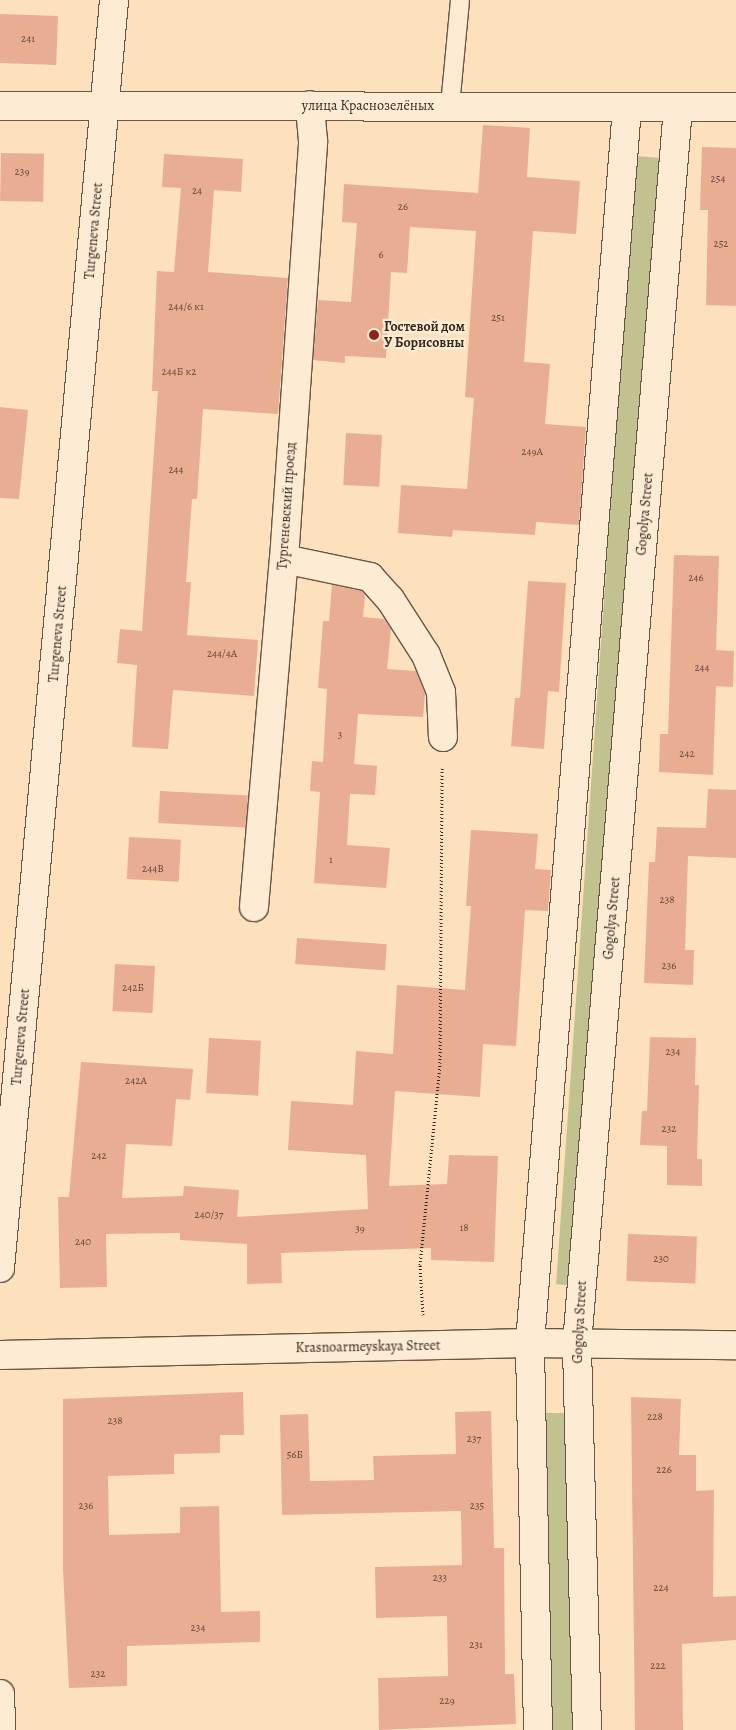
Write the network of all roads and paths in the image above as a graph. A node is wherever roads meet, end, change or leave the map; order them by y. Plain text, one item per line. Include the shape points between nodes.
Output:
1 (114, 0) edge
2 (460, 0) edge
3 (106, 105) junction
4 (310, 105) junction
5 (0, 106) edge
6 (450, 106) junction
7 (678, 107) junction
8 (736, 107) edge
9 (627, 108) junction
10 (284, 559) junction
11 (442, 737) joint
12 (254, 907) dead end
13 (0, 1268) edge
14 (530, 1343) junction
15 (577, 1344) junction
16 (425, 1346) junction
17 (736, 1346) edge
18 (0, 1355) edge
19 (0, 1694) edge
20 (1, 1730) edge
21 (538, 1730) edge
22 (587, 1730) edge

1 - 3 street, Turgeneva Street
2 - 6 lane
3 - 4 street, улица Краснозелёных
3 - 5 street, улица Краснозелёных
3 - 13 street, Turgeneva Street
4 - 6 street, улица Краснозелёных
4 - 10 street, Тургеневский проезд via 313,141
6 - 9 street, улица Краснозелёных
7 - 8 street, улица Краснозелёных
7 - 9 street, улица Краснозелёных
7 - 15 street, Gogolya Street
9 - 14 street
10 - 11 street via 370,578 390,599 426,655 441,692
10 - 12 street, Тургеневский проезд
11 - 16 path via 440,1063 420,1265
14 - 15 street, Krasnoarmeyskaya Street
14 - 16 street, Krasnoarmeyskaya Street
14 - 21 street
15 - 17 street, Krasnoarmeyskaya Street
15 - 22 street, Gogolya Street
16 - 18 street, Krasnoarmeyskaya Street
19 - 20 street

